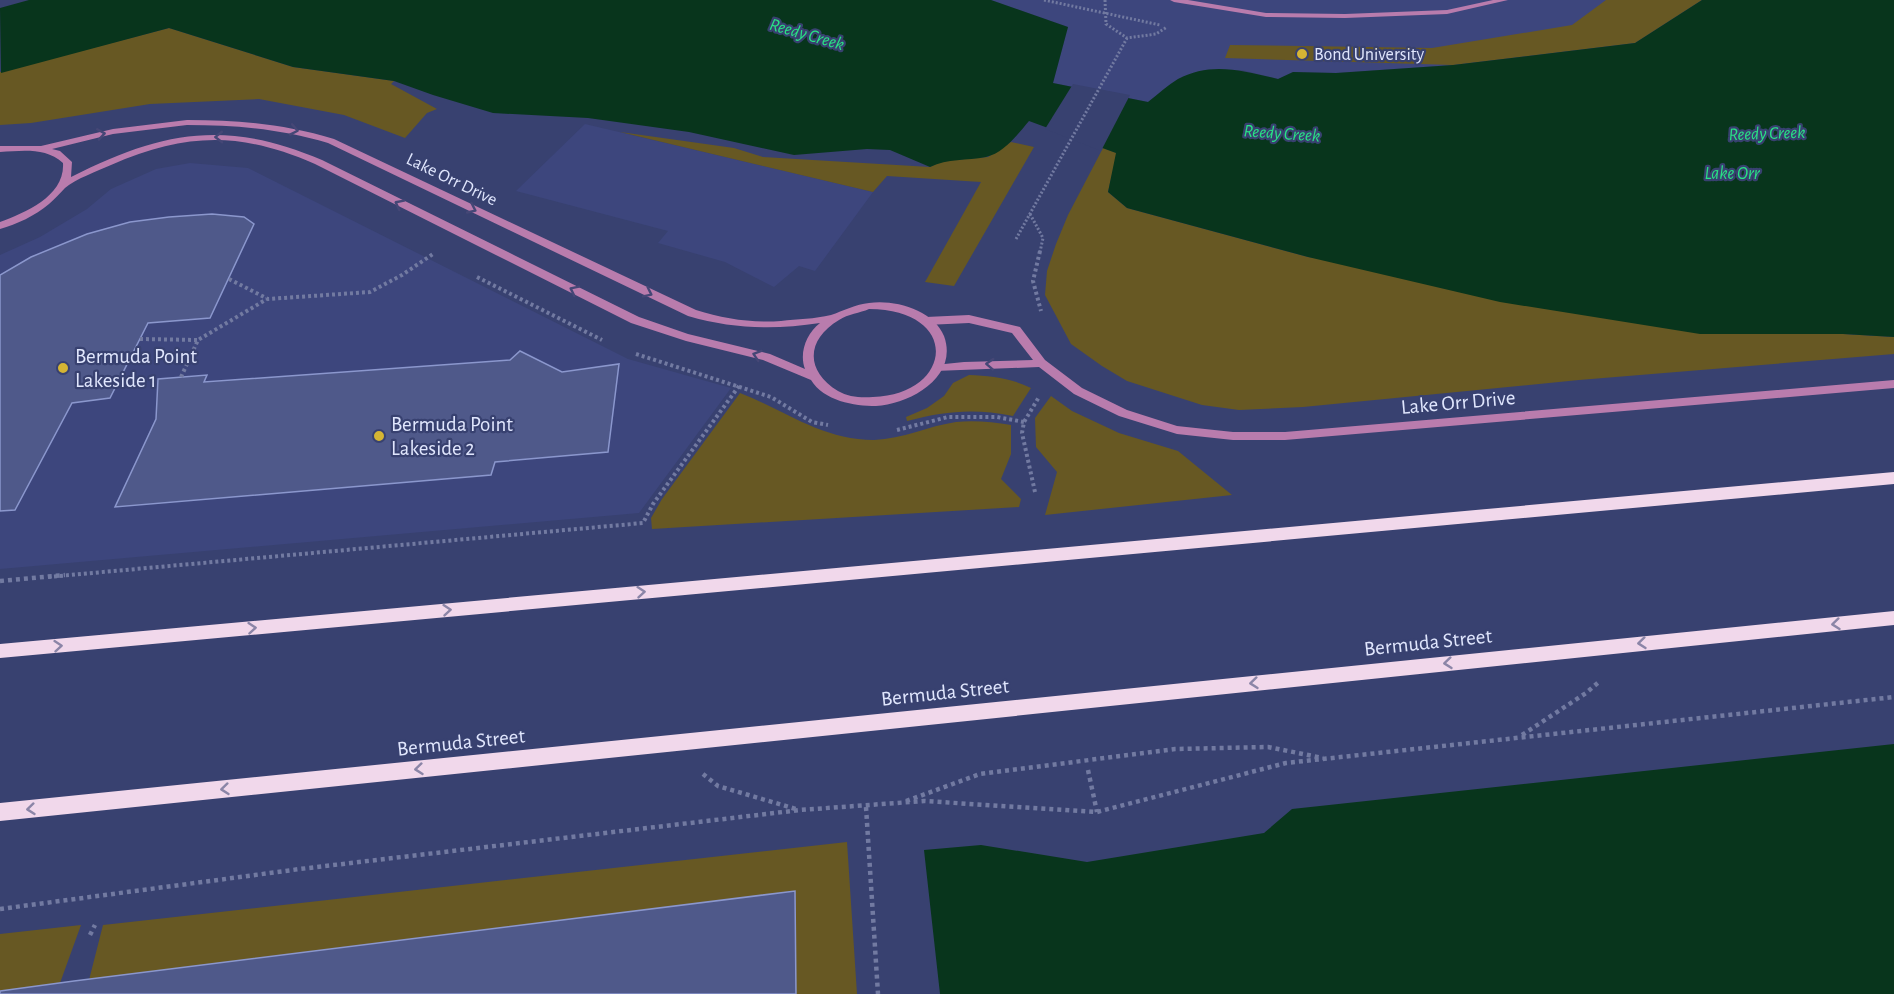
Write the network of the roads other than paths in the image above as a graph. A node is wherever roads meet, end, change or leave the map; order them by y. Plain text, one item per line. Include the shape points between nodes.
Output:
1 (1174, 0) edge
2 (1504, 0) edge
3 (44, 148) junction
4 (0, 149) edge
5 (65, 184) junction
6 (0, 226) edge
7 (832, 318) junction
8 (926, 321) junction
9 (1041, 363) junction
10 (939, 368) junction
11 (812, 375) junction
12 (1894, 384) edge
13 (1894, 478) edge
14 (1894, 618) edge
15 (0, 651) edge
16 (0, 812) edge

1 - 2 street via 1266,15 1345,16 1447,12
3 - 4 street
3 - 5 street via 68,161 70,172
3 -> 7 street, Lake Orr Drive via 80,137 186,124 236,123 294,129 331,141 692,313 715,321 758,326
5 - 6 street via 32,212
11 -> 5 street via 766,357 635,320 271,143 212,137 167,144 119,157
7 - 8 street via 849,310 890,306
7 - 11 street via 813,334 808,344 807,366
8 - 9 street, Lake Orr Drive via 969,319 1016,330
8 - 10 street via 942,343
9 -> 10 street
9 - 12 street, Lake Orr Drive via 1078,391 1124,413 1177,430 1233,436 1295,435
10 - 11 street via 910,394 889,401 843,398 825,389
15 -> 13 main road
14 -> 16 main road, Bermuda Street

